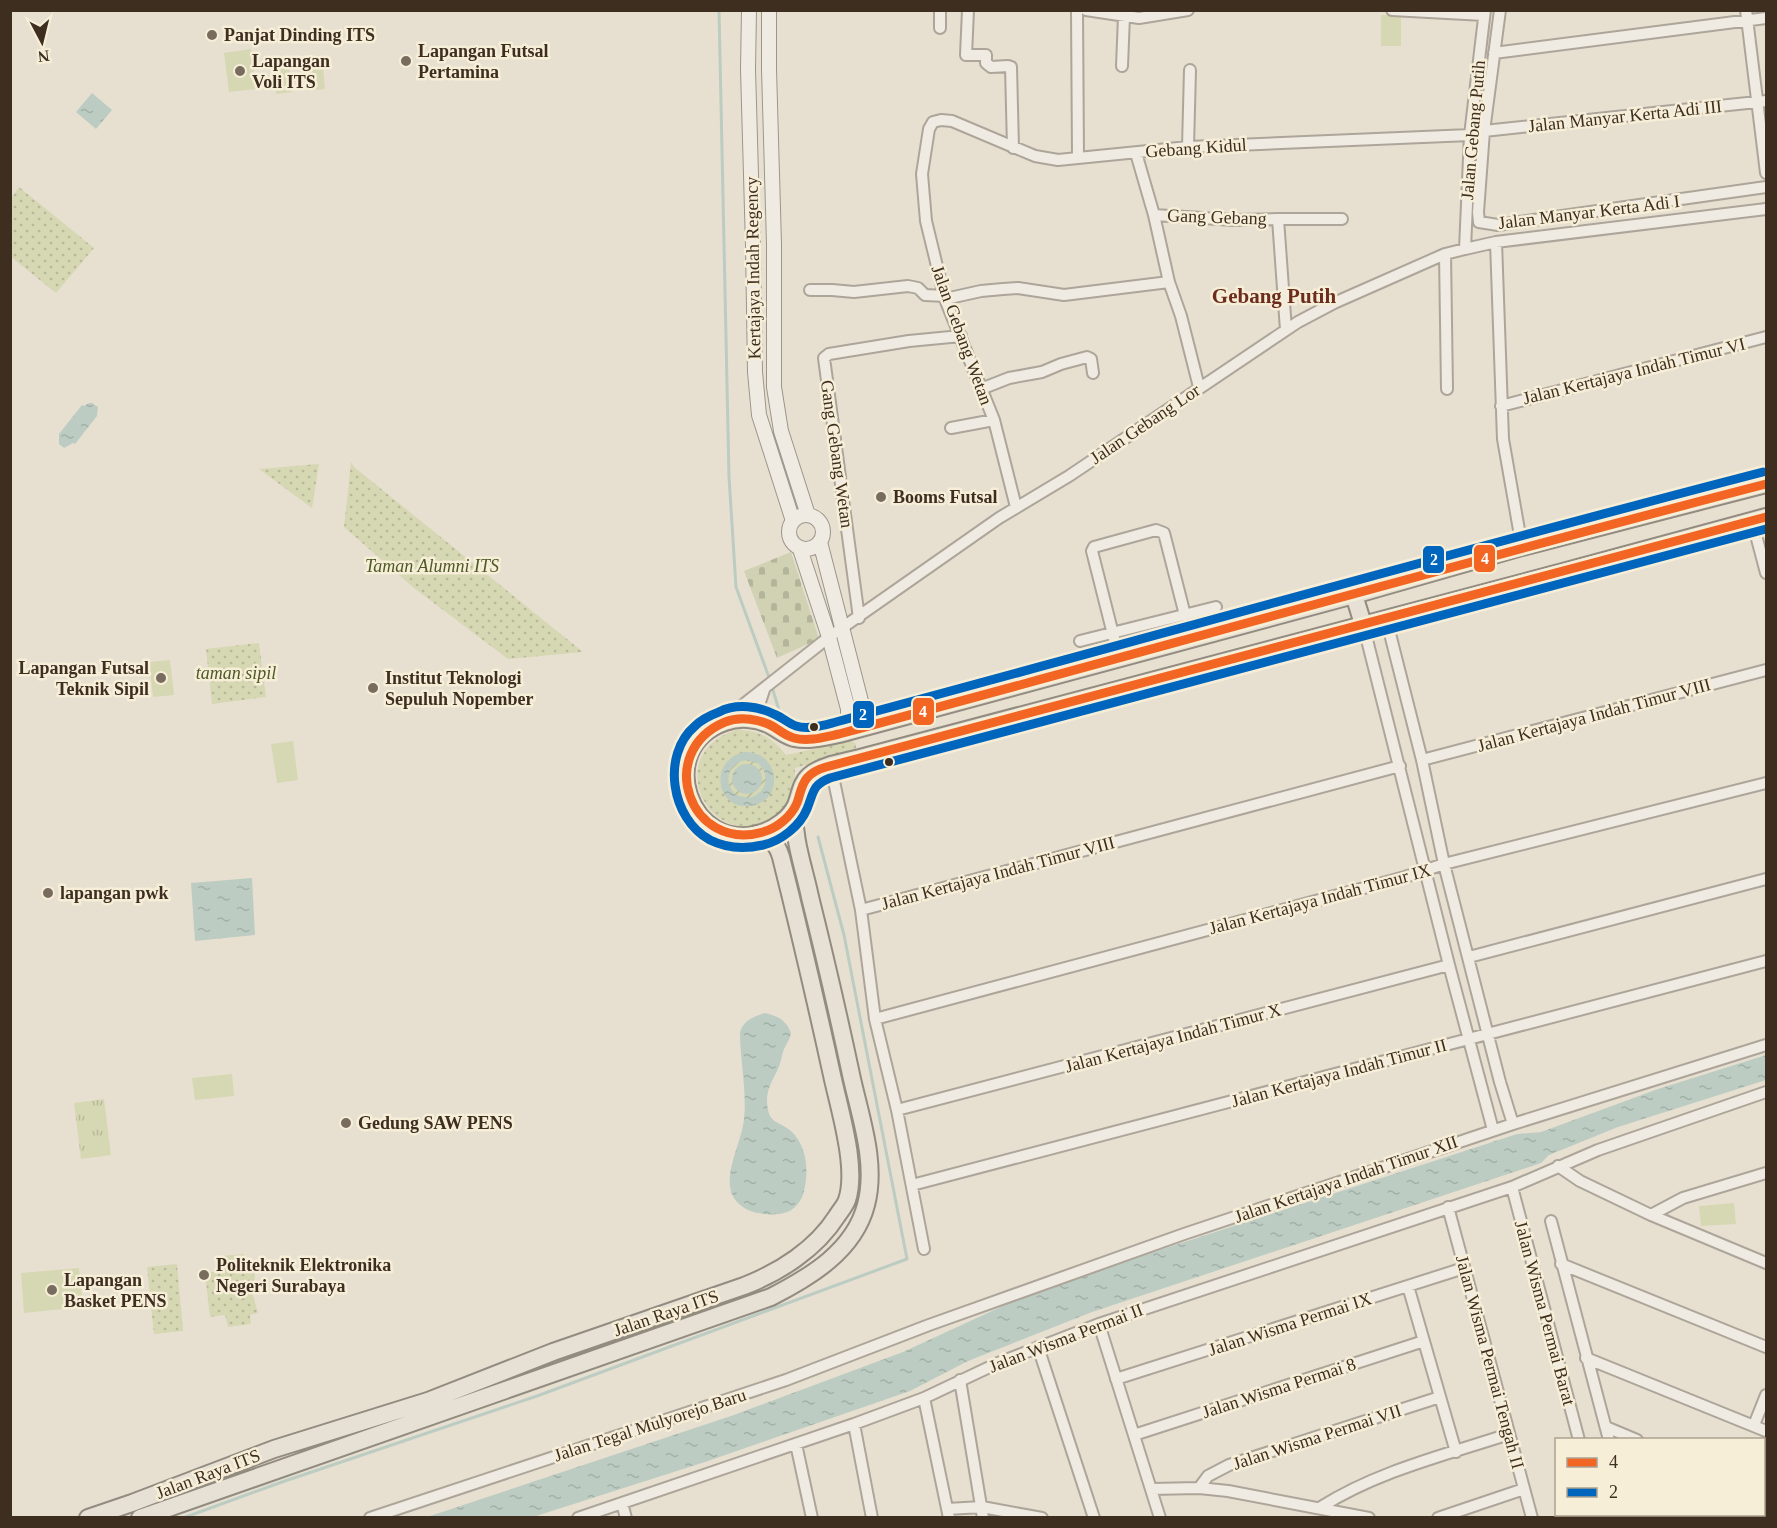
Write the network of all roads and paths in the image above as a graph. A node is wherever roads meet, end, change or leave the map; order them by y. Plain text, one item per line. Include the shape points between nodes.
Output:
1 (749, 10) edge
2 (769, 10) edge
3 (940, 10) edge
4 (968, 10) edge
5 (1077, 10) edge
6 (1086, 10) edge
7 (1188, 10) edge
8 (1392, 10) edge
9 (1500, 10) edge
10 (1484, 13) edge
11 (1124, 16) junction
12 (1747, 16) edge
13 (1767, 18) edge
14 (940, 28) dead end
15 (1494, 53) junction
16 (1122, 66) dead end
17 (748, 69) junction
18 (769, 69) junction
19 (1190, 70) dead end
20 (1762, 101) edge
21 (931, 124) joint
22 (1485, 131) junction
23 (1470, 135) junction
24 (1188, 147) junction
25 (1013, 148) junction
26 (1136, 153) junction
27 (1078, 157) junction
28 (1767, 173) edge
29 (1767, 187) edge
30 (1767, 209) edge
31 (1154, 215) junction
32 (1278, 219) junction
33 (1342, 219) dead end
34 (1496, 242) junction
35 (774, 244) junction
36 (753, 246) junction
37 (1465, 249) junction
38 (1445, 254) junction
39 (1169, 282) junction
40 (810, 290) dead end
41 (945, 298) junction
42 (1286, 330) junction
43 (961, 336) junction
44 (1767, 337) edge
45 (1093, 373) dead end
46 (1199, 387) junction
47 (981, 389) junction
48 (1447, 389) dead end
49 (1501, 406) junction
50 (994, 420) junction
51 (951, 428) dead end
52 (1767, 484) edge
53 (1016, 507) junction
54 (808, 515) junction
55 (1760, 518) edge
56 (793, 521) junction
57 (820, 543) junction
58 (1522, 547) junction
59 (800, 549) junction
60 (1767, 573) edge
61 (1354, 595) junction
62 (1216, 607) dead end
63 (1185, 615) junction
64 (859, 618) junction
65 (1386, 618) junction
66 (1363, 624) junction
67 (841, 629) junction
68 (1113, 633) junction
69 (828, 637) junction
70 (1080, 641) dead end
71 (1119, 658) junction
72 (1767, 670) edge
73 (765, 689) junction
74 (754, 720) junction
75 (882, 722) junction
76 (717, 725) junction
77 (846, 732) junction
78 (886, 751) junction
79 (860, 758) junction
80 (1422, 760) junction
81 (1400, 766) junction
82 (831, 767) junction
83 (1767, 783) edge
84 (795, 807) junction
85 (749, 836) junction
86 (1444, 864) junction
87 (1425, 871) junction
88 (1767, 879) edge
89 (861, 910) junction
90 (1469, 957) junction
91 (1767, 961) edge
92 (1449, 965) junction
93 (875, 1019) junction
94 (1488, 1034) junction
95 (843, 1038) junction
96 (1469, 1039) junction
97 (825, 1042) junction
98 (1767, 1045) edge
99 (848, 1060) junction
100 (829, 1063) junction
101 (1767, 1092) edge
102 (897, 1110) junction
103 (1513, 1124) junction
104 (1493, 1130) junction
105 (1558, 1166) junction
106 (1767, 1173) edge
107 (912, 1185) junction
108 (1512, 1187) junction
109 (1448, 1208) junction
110 (1651, 1215) junction
111 (1551, 1221) dead end
112 (924, 1249) dead end
113 (1767, 1263) edge
114 (1562, 1264) junction
115 (1464, 1268) junction
116 (1408, 1286) junction
117 (1099, 1324) junction
118 (929, 1325) joint
119 (1424, 1341) junction
120 (1038, 1347) junction
121 (1767, 1347) edge
122 (561, 1350) junction
123 (542, 1356) junction
124 (1586, 1358) junction
125 (567, 1367) junction
126 (550, 1374) junction
127 (1116, 1379) junction
128 (960, 1380) junction
129 (1767, 1395) edge
130 (1440, 1397) junction
131 (924, 1398) junction
132 (854, 1424) junction
133 (1754, 1425) junction
134 (1606, 1427) junction
135 (1767, 1431) edge
136 (1509, 1434) junction
137 (1134, 1435) junction
138 (1578, 1438) edge
139 (1609, 1438) edge
140 (1632, 1438) edge
141 (796, 1444) junction
142 (274, 1449) junction
143 (1455, 1452) junction
144 (256, 1456) junction
145 (280, 1468) junction
146 (263, 1475) junction
147 (1199, 1488) junction
148 (1151, 1489) junction
149 (1524, 1490) junction
150 (622, 1503) junction
151 (1321, 1507) junction
152 (951, 1511) edge
153 (982, 1512) edge
154 (88, 1518) edge
155 (140, 1518) edge
156 (370, 1518) edge
157 (578, 1518) edge
158 (626, 1518) edge
159 (812, 1518) edge
160 (872, 1518) edge
161 (1042, 1518) edge
162 (1094, 1518) edge
163 (1160, 1518) edge
164 (1370, 1518) edge
165 (1438, 1518) edge
166 (1532, 1518) edge

1 - 17 street, Kertajaya Indah Regency
2 - 18 street, Kertajaya Indah Regency
3 - 14 street
4 - 25 street via 966,55 986,55 986,63 991,67 1011,67
5 - 27 street
6 - 11 street
7 - 11 street via 1155,17
8 - 10 street
9 - 15 street, Jalan Manyar Kerta Adi I
10 - 23 street, Jalan Gebang Putih
11 - 16 street
12 - 13 street
12 - 15 street
12 - 20 street
15 - 22 street, Jalan Manyar Kerta Adi I
17 - 18 street
17 - 36 street, Kertajaya Indah Regency
18 - 35 street, Kertajaya Indah Regency
19 - 24 street
20 - 22 street, Jalan Manyar Kerta Adi III
20 - 28 street
21 - 25 street, Gebang Kidul via 952,121
21 - 41 street, Jalan Gebang Wetan via 922,174 926,221
22 - 29 street, Jalan Manyar Kerta Adi I via 1478,212 1479,222 1490,225
23 - 24 street, Gebang Kidul
23 - 37 street, Jalan Gebang Putih
24 - 26 street, Gebang Kidul
25 - 27 street, Gebang Kidul via 1035,156
26 - 27 street, Gebang Kidul
26 - 31 street
30 - 34 street, Jalan Gebang Lor
31 - 32 street, Gang Gebang
31 - 39 street
32 - 33 street
32 - 42 street, Gang Gebang
34 - 37 street, Jalan Gebang Lor
34 - 49 street
35 - 36 street
35 - 54 street, Kertajaya Indah Regency via 774,387 780,424
36 - 56 street, Kertajaya Indah Regency via 754,372 759,415
37 - 38 street, Jalan Gebang Lor
38 - 42 street, Jalan Gebang Lor via 1334,303
38 - 48 street
39 - 41 street via 1064,295 1011,288
39 - 46 street
40 - 41 street via 854,292 908,286 926,295
41 - 43 street, Jalan Gebang Wetan
42 - 46 street, Jalan Gebang Lor
43 - 47 street, Jalan Gebang Wetan
43 - 64 street, Gang Gebang Wetan via 909,341 824,358
44 - 49 street, Jalan Kertajaya Indah Timur VI
45 - 47 street via 1091,359 1087,357
46 - 53 street, Jalan Gebang Lor via 1069,476
47 - 50 street, Jalan Gebang Wetan
49 - 58 street via 1506,463
50 - 51 street
50 - 53 street, Jalan Gebang Wetan
52 - 58 main road
53 - 64 street, Jalan Gebang Lor
54 - 56 street
54 - 57 street via 815,517 823,529
55 - 60 street
55 - 65 main road
56 - 59 street via 789,527 790,540
57 - 59 street
57 - 67 street
58 - 61 main road
59 - 69 street
61 - 66 main road
61 - 71 main road
62 - 63 street
63 - 68 street
63 - 68 street via 1164,533 1159,529 1094,547 1092,551
64 - 67 street, Jalan Gebang Lor
65 - 66 main road
65 - 80 street
66 - 78 main road
66 - 81 street
67 - 69 street
67 - 75 street via 862,705
68 - 70 street
68 - 71 street
69 - 73 street
69 - 77 street via 848,709
71 - 75 main road
72 - 80 street, Jalan Kertajaya Indah Timur VIII
73 - 74 street
73 - 76 street
74 - 76 main road via 738,719
74 - 77 main road via 793,737 817,738
75 - 77 main road
75 - 78 main road via 876,740
76 - 85 main road, Jalan Raya ITS via 706,732 690,753 685,783 688,798 709,825 736,836
77 - 79 main road via 862,742
78 - 79 main road
79 - 82 main road
80 - 86 street
81 - 87 street
81 - 89 street, Jalan Kertajaya Indah Timur VIII
82 - 84 main road via 807,778
82 - 89 street
83 - 86 street, Jalan Kertajaya Indah Timur IX
84 - 85 main road via 776,826
84 - 95 main road, Jalan Raya ITS via 800,853
85 - 97 main road, Jalan Raya ITS via 769,839 778,848
86 - 87 street, Jalan Kertajaya Indah Timur IX
86 - 90 street
87 - 92 street
87 - 93 street, Jalan Kertajaya Indah Timur IX
88 - 90 street
89 - 93 street, Jalan Kertajaya Indah Timur VIII
90 - 94 street
91 - 94 street, Jalan Kertajaya Indah Timur II
92 - 96 street
92 - 102 street, Jalan Kertajaya Indah Timur X
93 - 102 street, Jalan Kertajaya Indah Timur VIII
94 - 96 street, Jalan Kertajaya Indah Timur II
94 - 103 street
95 - 97 main road
95 - 99 main road, Jalan Raya ITS
96 - 104 street
96 - 107 street, Jalan Kertajaya Indah Timur II
97 - 100 main road, Jalan Raya ITS
98 - 103 street, Jalan Kertajaya Indah Timur XII
99 - 100 main road
99 - 125 main road, Jalan Raya ITS via 870,1171 866,1206 852,1236 832,1259 804,1280 771,1297
100 - 122 main road, Jalan Raya ITS via 850,1173 847,1201 815,1243 760,1280
101 - 105 street, Jalan Wisma Permai II
102 - 107 street, Jalan Kertajaya Indah Timur VIII
103 - 104 street, Jalan Kertajaya Indah Timur XII
104 - 118 street, Jalan Kertajaya Indah Timur XII
105 - 108 street, Jalan Wisma Permai II
105 - 110 street via 1580,1181
106 - 110 street via 1683,1198
107 - 112 street, Jalan Kertajaya Indah Timur VIII
108 - 109 street, Jalan Wisma Permai II
108 - 138 street, Jalan Wisma Permai Barat
109 - 115 street, Jalan Wisma Permai Tengah II
109 - 117 street, Jalan Wisma Permai II
110 - 113 street
111 - 114 street
114 - 121 street
114 - 124 street
115 - 116 street, Jalan Wisma Permai IX
115 - 136 street, Jalan Wisma Permai Tengah II
116 - 119 street
116 - 127 street, Jalan Wisma Permai IX
117 - 120 street, Jalan Wisma Permai II
117 - 127 street
118 - 156 street, Jalan Tegal Mulyorejo Baru via 786,1380
119 - 130 street
119 - 137 street, Jalan Wisma Permai 8
120 - 128 street, Jalan Wisma Permai II
120 - 162 street
122 - 123 main road, Jalan Raya ITS
122 - 125 main road
123 - 126 main road
123 - 142 main road, Jalan Raya ITS via 428,1401
124 - 133 street
124 - 134 street
125 - 126 main road, Jalan Raya ITS
126 - 145 main road, Jalan Raya ITS
127 - 137 street
128 - 131 street, Jalan Wisma Permai II
128 - 153 street
129 - 133 street
130 - 143 street
130 - 147 street, Jalan Wisma Permai VII via 1229,1465 1208,1476
131 - 132 street, Jalan Wisma Permai II
131 - 152 street
132 - 141 street, Jalan Wisma Permai II
132 - 160 street
133 - 135 street
134 - 139 street
134 - 140 street
136 - 143 street
136 - 149 street, Jalan Wisma Permai Tengah II
137 - 148 street
141 - 150 street, Jalan Wisma Permai II
141 - 159 street
142 - 144 main road, Jalan Raya ITS
142 - 145 main road
143 - 151 street via 1369,1480
144 - 146 main road
144 - 154 main road, Jalan Raya ITS
145 - 146 main road, Jalan Raya ITS
146 - 155 main road, Jalan Raya ITS
147 - 148 street
147 - 151 street
148 - 163 street
149 - 165 street
149 - 166 street, Jalan Wisma Permai Tengah II
150 - 157 street, Jalan Wisma Permai II
150 - 158 street
151 - 164 street
152 - 153 street via 970,1506
153 - 161 street

